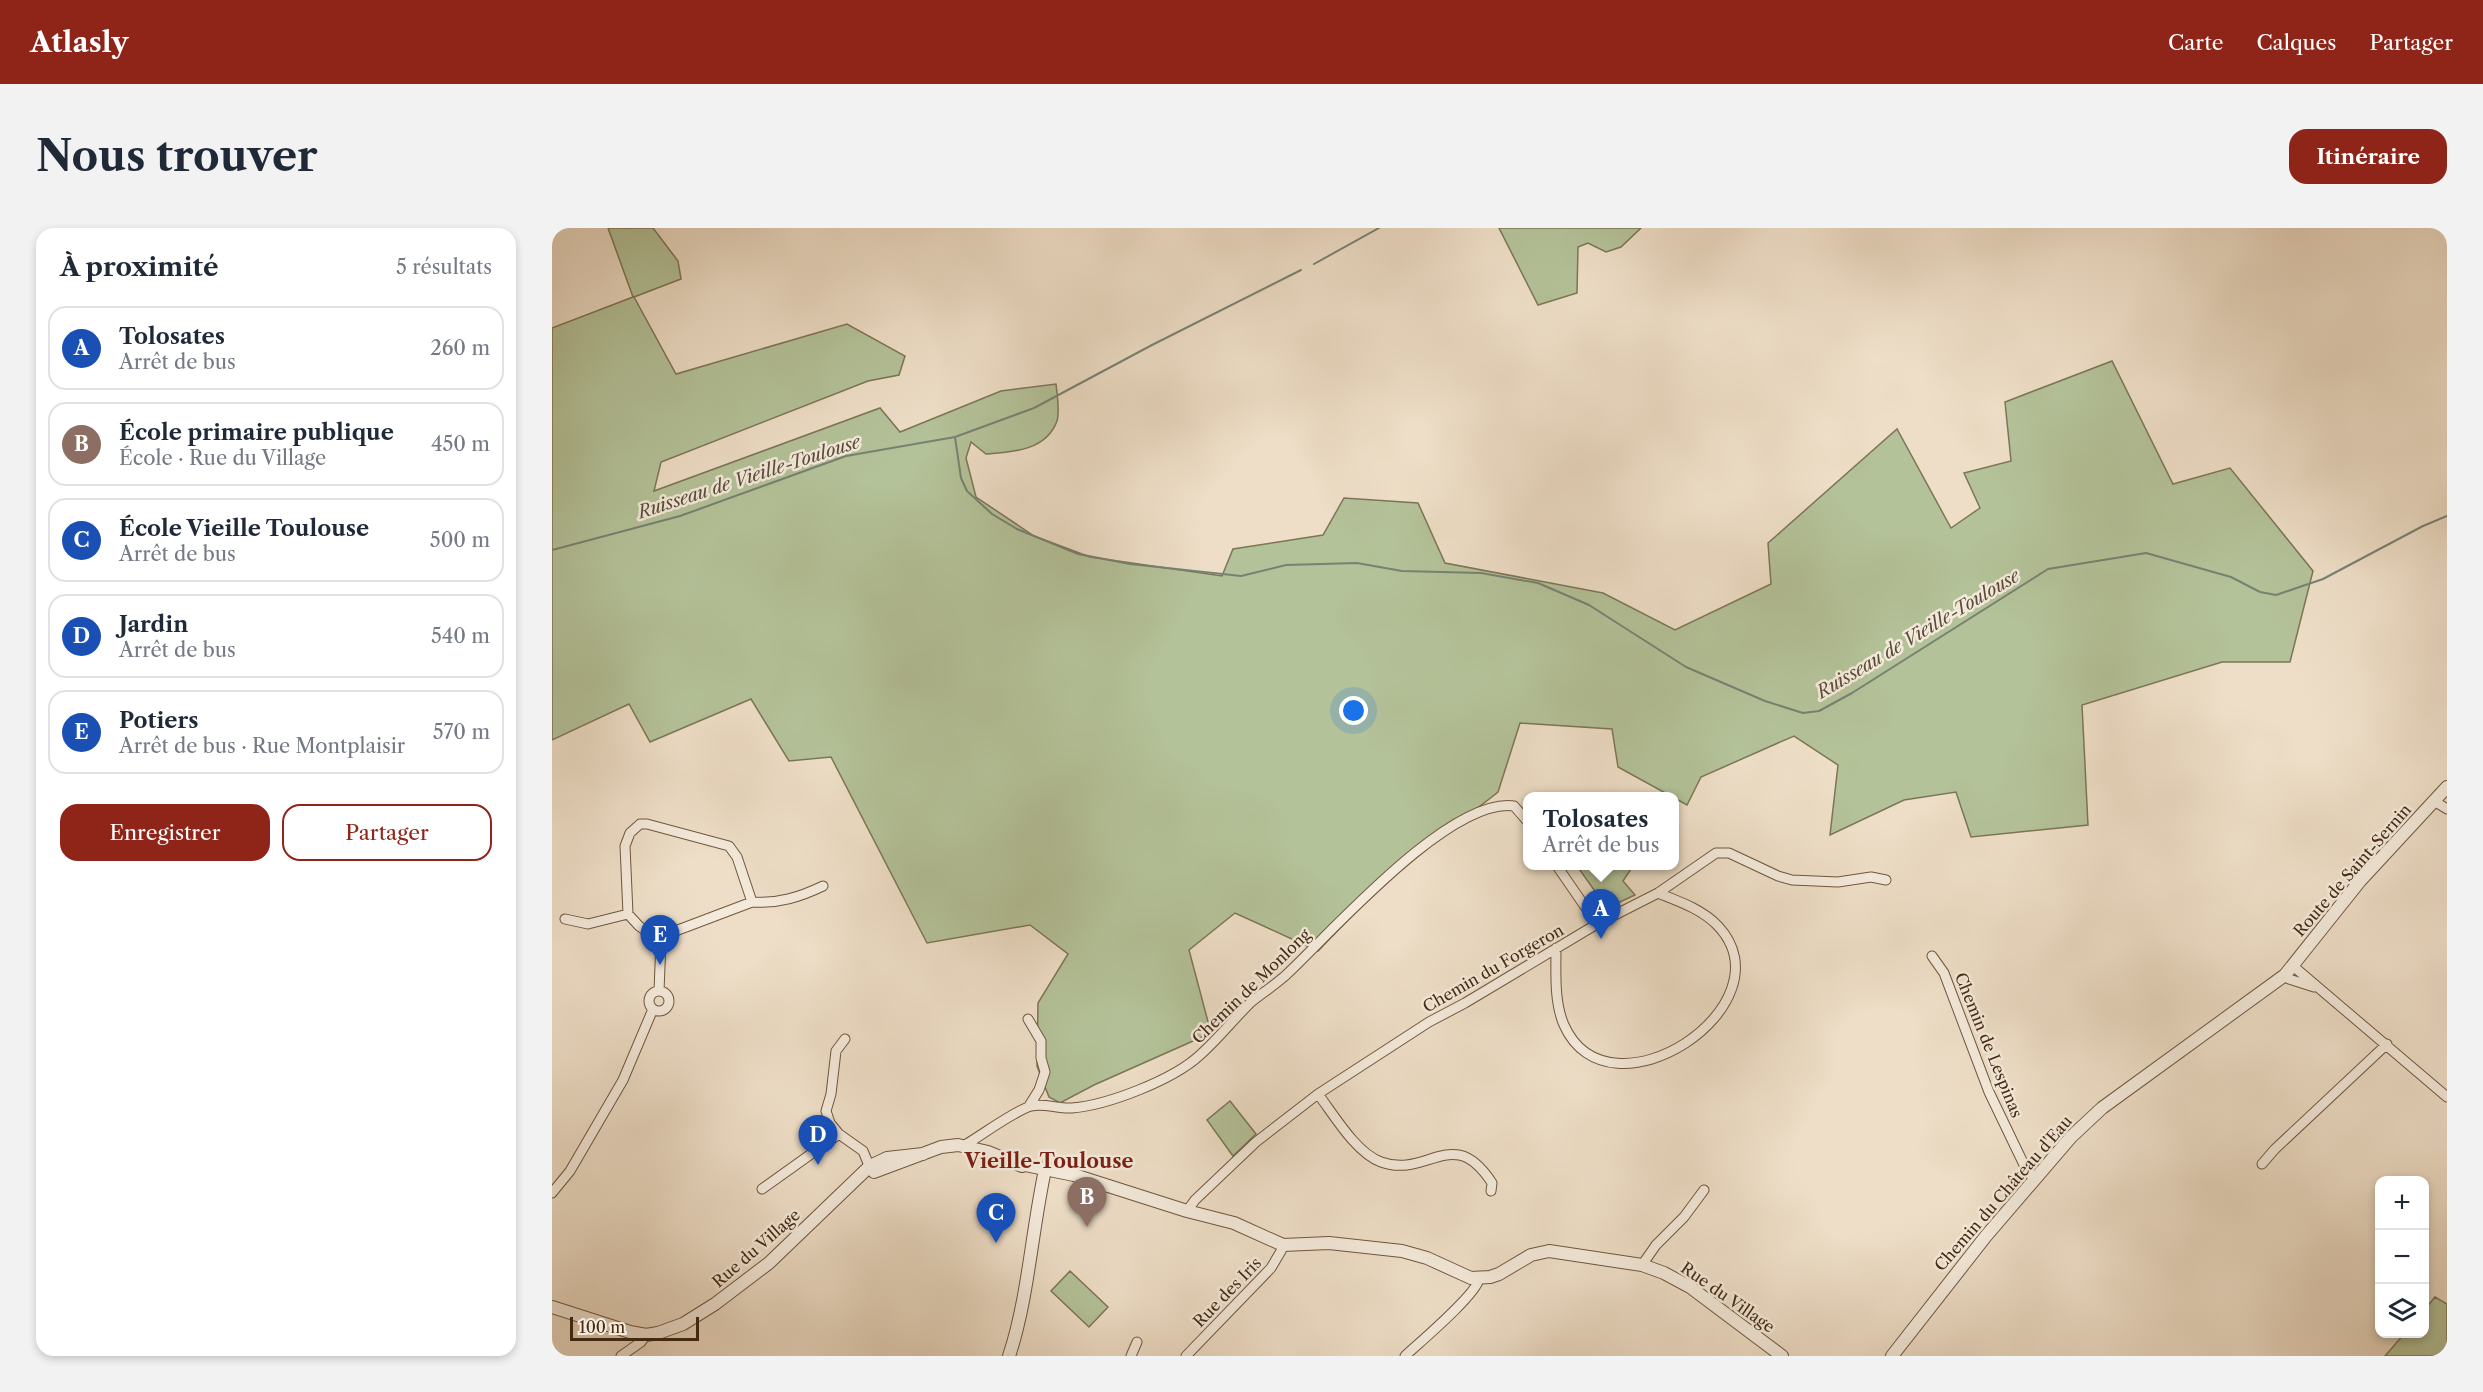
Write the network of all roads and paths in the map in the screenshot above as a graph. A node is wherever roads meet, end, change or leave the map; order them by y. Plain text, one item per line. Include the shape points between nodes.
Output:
1 (2447, 788) edge
2 (2433, 801) junction
3 (2447, 809) edge
4 (1523, 817) edge
5 (1560, 870) edge
6 (1886, 880) dead end
7 (823, 886) dead end
8 (1658, 893) junction
9 (752, 902) junction
10 (628, 914) junction
11 (565, 919) dead end
12 (1597, 924) junction
13 (661, 941) junction
14 (1556, 948) junction
15 (1932, 956) dead end
16 (2289, 970) junction
17 (659, 991) junction
18 (653, 1010) junction
19 (1028, 1019) dead end
20 (845, 1039) dead end
21 (2387, 1044) junction
22 (1318, 1094) junction
23 (2447, 1097) edge
24 (1029, 1106) junction
25 (839, 1134) junction
26 (965, 1145) junction
27 (2262, 1164) dead end
28 (871, 1169) junction
29 (1045, 1172) junction
30 (2034, 1178) junction
31 (762, 1189) dead end
32 (1704, 1190) dead end
33 (1491, 1191) dead end
34 (552, 1193) edge
35 (1187, 1211) junction
36 (1282, 1247) junction
37 (1642, 1265) junction
38 (1479, 1279) junction
39 (552, 1307) edge
40 (646, 1335) junction
41 (1904, 1338) junction
42 (1137, 1342) dead end
43 (621, 1356) edge
44 (1008, 1356) edge
45 (1131, 1356) edge
46 (1186, 1356) edge
47 (1405, 1356) edge
48 (1782, 1356) edge
49 (1885, 1356) edge
50 (1892, 1356) edge

1 - 2 street, Route de Saint-Sernin
2 - 3 street
2 - 16 street, Route de Saint-Sernin via 2360,880
4 - 24 street, Chemin de Monlong via 1514,806 1496,805 1438,837 1387,875 1200,1056 1170,1078 1092,1105
5 - 12 street
6 - 8 street, Chemin du Forgeron via 1792,880 1722,852 1707,858
7 - 9 street via 777,902
8 - 12 street, Chemin du Forgeron
8 - 14 street via 1705,914 1718,926 1728,940 1735,966 1728,994 1716,1016 1697,1036 1673,1051 1634,1063 1607,1061 1585,1051 1564,1024 1557,997
9 - 10 street via 737,857 729,846 640,824 630,833 625,846
9 - 13 street via 678,930
10 - 11 street via 588,924
10 - 13 street
12 - 14 street, Chemin du Forgeron
13 - 17 street
14 - 22 street, Chemin du Forgeron via 1420,1027
15 - 30 street, Chemin de Lespinas via 1944,974 1989,1092
16 - 21 street
16 - 30 street, Chemin du Château d'Eau via 2102,1108
17 - 18 street via 650,999
17 - 18 street via 669,997 669,1006 662,1011
18 - 34 street via 623,1080 570,1171
19 - 24 street via 1041,1041 1045,1072
20 - 25 street via 836,1051 826,1111
21 - 23 street
21 - 27 street
22 - 33 street via 1369,1156 1405,1166 1443,1155 1466,1157 1476,1162 1488,1177
22 - 35 street, Chemin du Forgeron via 1257,1142
24 - 26 street
25 - 28 street via 859,1147
25 - 31 street
26 - 28 street, Rue du Village via 952,1145
26 - 29 street, Rue du Village
28 - 40 street, Rue du Village via 769,1263 715,1304 670,1330
29 - 35 street, Rue du Village via 1057,1178 1083,1179
29 - 44 street via 1017,1327
30 - 41 street, Chemin du Château d'Eau
32 - 37 street
35 - 36 street, Rue du Village via 1234,1223
36 - 38 street, Rue du Village via 1329,1243 1402,1251
36 - 46 street, Rue des Iris via 1271,1268
37 - 38 street, Rue du Village via 1549,1251
37 - 48 street, Rue du Village via 1690,1287
38 - 47 street via 1466,1298
39 - 40 street
40 - 43 street
41 - 49 street, Chemin du Château d'Eau
41 - 50 street, Chemin du Château d'Eau
42 - 45 street

